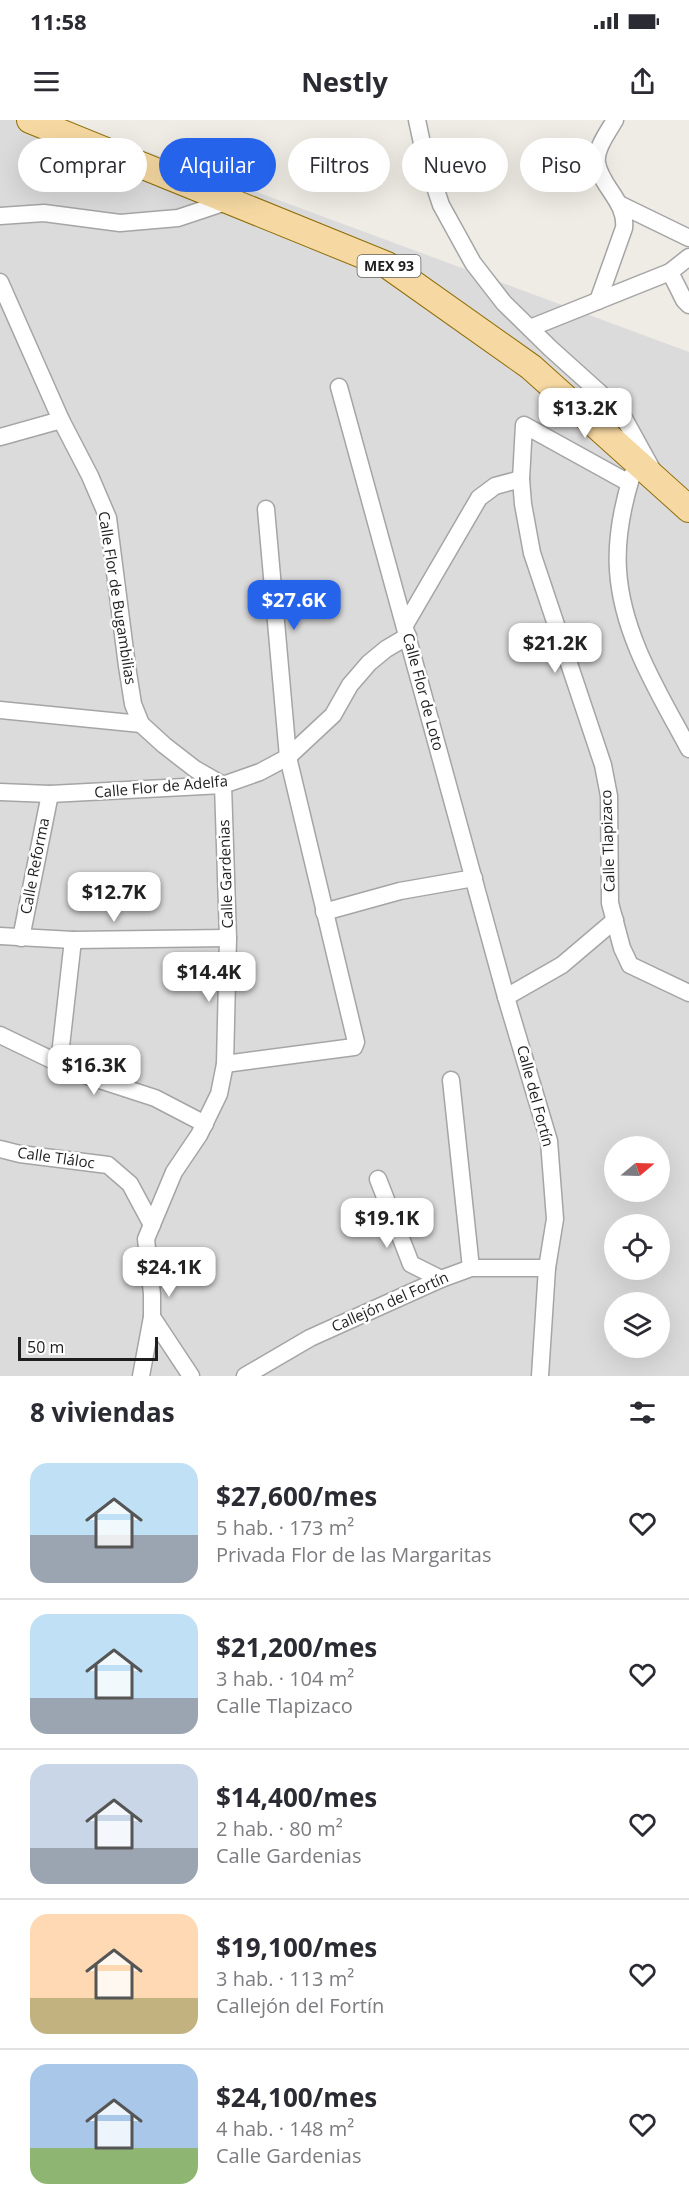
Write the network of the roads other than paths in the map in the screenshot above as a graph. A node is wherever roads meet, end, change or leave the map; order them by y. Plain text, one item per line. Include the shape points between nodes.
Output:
1 (30, 120) edge
2 (417, 120) edge
3 (615, 120) edge
4 (229, 201) junction
5 (619, 204) junction
6 (0, 216) edge
7 (689, 238) edge
8 (689, 257) edge
9 (670, 272) junction
10 (0, 282) edge
11 (598, 301) junction
12 (689, 305) edge
13 (530, 328) junction
14 (550, 348) junction
15 (531, 367) junction
16 (339, 387) dead end
17 (61, 420) junction
18 (0, 437) edge
19 (633, 472) junction
20 (521, 479) junction
21 (659, 480) junction
22 (266, 509) dead end
23 (689, 509) edge
24 (407, 630) junction
25 (0, 710) edge
26 (141, 724) junction
27 (689, 748) edge
28 (288, 757) junction
29 (223, 785) junction
30 (0, 792) edge
31 (50, 794) junction
32 (474, 878) junction
33 (324, 912) junction
34 (615, 920) junction
35 (0, 936) edge
36 (21, 938) junction
37 (228, 938) junction
38 (73, 940) junction
39 (689, 993) edge
40 (506, 997) junction
41 (0, 1035) edge
42 (59, 1064) junction
43 (225, 1064) junction
44 (451, 1080) dead end
45 (205, 1124) junction
46 (0, 1149) edge
47 (378, 1179) dead end
48 (152, 1225) junction
49 (471, 1268) junction
50 (547, 1268) junction
51 (441, 1278) junction
52 (152, 1317) junction
53 (141, 1376) edge
54 (191, 1376) edge
55 (245, 1376) edge
56 (540, 1376) edge

1 - 4 main road, MEX 93
2 - 13 street via 441,205 472,263
3 - 5 street via 601,143 597,162
4 - 6 street via 178,218 120,223 44,213
4 - 15 main road, MEX 93 via 387,265
5 - 7 street
5 - 11 street via 625,217 624,228
8 - 9 street
9 - 11 street
9 - 12 street
10 - 17 street, Calle Flor de Bugambilias
11 - 13 street
13 - 14 street
14 - 15 street
14 - 21 street via 620,411
15 - 19 main road, MEX 93
16 - 24 street, Calle Flor de Loto
17 - 18 street
17 - 26 street, Calle Flor de Bugambilias via 108,518 133,704
19 - 20 street, Calle Tlapizaco via 524,425
19 - 21 main road, MEX 93
19 - 27 street via 623,505 618,570 626,619 649,674
20 - 24 street, Calle Flor de Adelfa via 495,486 479,498
20 - 34 street, Calle Tlapizaco via 532,553 603,765 609,796 610,903
21 - 23 main road, MEX 93
22 - 28 street
24 - 28 street, Calle Flor de Adelfa via 369,663 350,685 333,715
24 - 32 street, Calle Flor de Loto
25 - 26 street
26 - 29 street, Calle Flor de Bugambilias via 195,769
28 - 29 street, Calle Flor de Adelfa
28 - 33 street
29 - 31 street, Calle Flor de Adelfa
29 - 37 street, Calle Gardenias
30 - 31 street, Calle Flor de Adelfa
31 - 36 street, Calle Reforma
32 - 33 street via 400,891
32 - 40 street, Calle Flor de Loto
33 - 43 street via 356,1042 354,1047
34 - 39 street, Calle Tlapizaco via 630,965
34 - 40 street via 562,965
35 - 36 street
36 - 38 street
37 - 38 street
37 - 43 street, Calle Gardenias
38 - 42 street
40 - 50 street, Calle del Fortín via 549,1141 555,1219
41 - 42 street
42 - 45 street via 155,1098
43 - 45 street, Calle Gardenias via 219,1094
44 - 49 street
45 - 48 street, Calle Gardenias via 174,1172
46 - 48 street, Calle Tláloc via 108,1165 130,1184
47 - 51 street via 411,1264
48 - 52 street, Calle Gardenias via 146,1239
49 - 50 street, Callejón del Fortín
49 - 51 street, Callejón del Fortín
50 - 56 street, Calle del Fortín
51 - 55 street, Callejón del Fortín via 310,1338
52 - 53 street, Calle Gardenias
52 - 54 street

